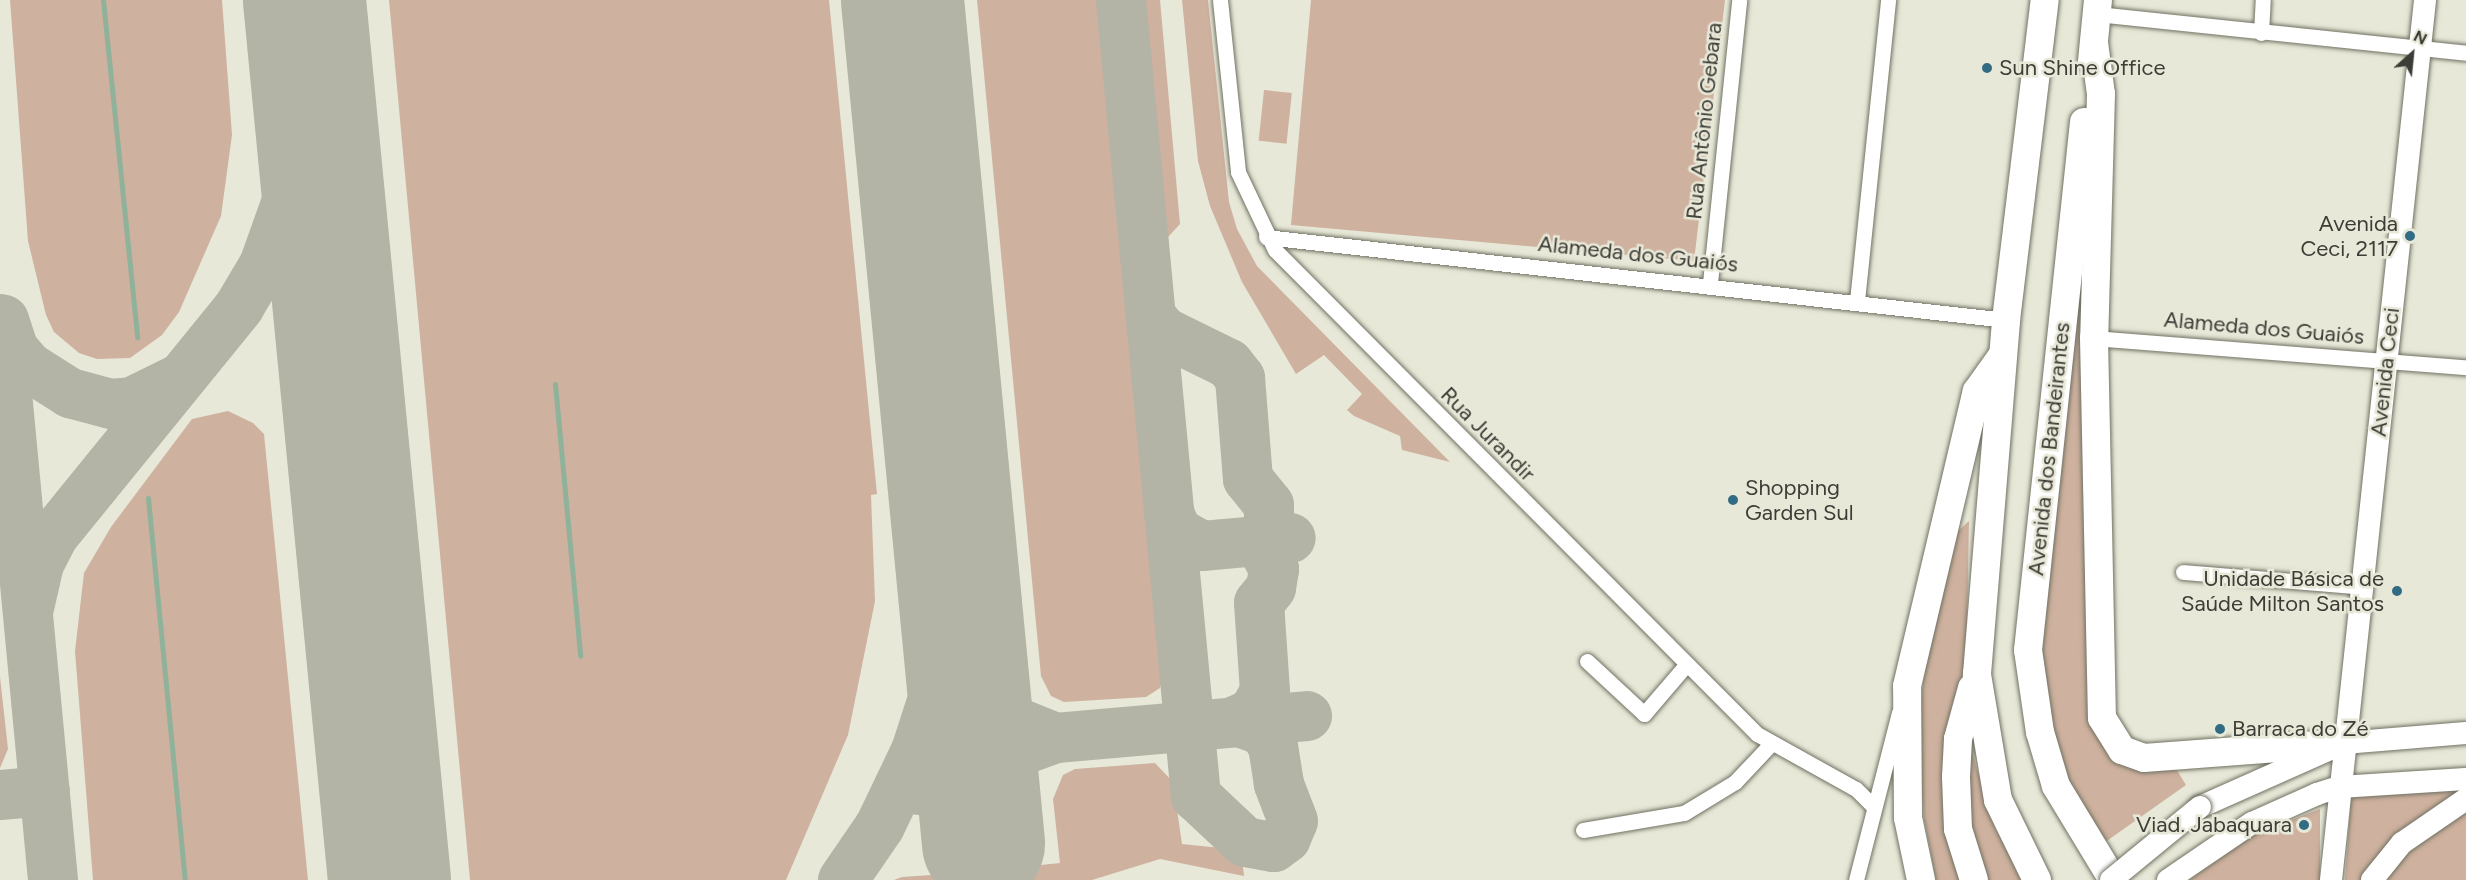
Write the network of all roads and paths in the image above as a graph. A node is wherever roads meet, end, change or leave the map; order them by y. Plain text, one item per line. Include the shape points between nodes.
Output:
1 (1220, 0) edge
2 (1739, 0) edge
3 (1888, 0) edge
4 (2044, 0) edge
5 (2264, 0) edge
6 (2425, 0) edge
7 (2097, 7) edge
8 (2261, 33) junction
9 (2094, 43) junction
10 (2419, 50) junction
11 (2466, 53) edge
12 (1266, 237) junction
13 (1710, 283) junction
14 (1857, 302) junction
15 (2006, 320) junction
16 (2094, 338) junction
17 (2002, 356) junction
18 (2387, 361) junction
19 (2466, 367) edge
20 (2183, 572) dead end
21 (2364, 587) junction
22 (1587, 661) dead end
23 (1686, 665) junction
24 (1977, 674) junction
25 (1907, 686) junction
26 (2466, 733) edge
27 (2344, 743) junction
28 (1770, 745) junction
29 (2466, 779) edge
30 (2339, 787) junction
31 (2466, 799) edge
32 (1872, 805) junction
33 (1582, 830) dead end
34 (1856, 880) edge
35 (1921, 880) edge
36 (1974, 880) edge
37 (2037, 880) edge
38 (2112, 880) edge
39 (2168, 880) edge
40 (2331, 880) edge
41 (2372, 880) edge

1 - 12 street, Rua Jurandir via 1238,172
2 - 13 street, Rua Antônio Gebara
3 - 14 street
4 - 15 highway
5 - 8 street
6 - 10 street, Avenida Ceci
7 - 8 street
7 - 9 highway, Avenida dos Bandeirantes
8 - 10 street
9 - 16 highway via 2101,94
9 - 38 highway, Avenida dos Bandeirantes via 2028,650 2040,732 2056,786
10 - 11 street
10 - 18 street, Avenida Ceci
12 - 13 street, Alameda dos Guaiós
12 - 23 street, Rua Jurandir
13 - 14 street, Alameda dos Guaiós
14 - 15 street, Alameda dos Guaiós
15 - 17 highway
16 - 18 street, Alameda dos Guaiós
16 - 27 highway via 2099,690 2109,738 2122,750 2144,758 2175,760
17 - 24 highway
17 - 25 highway via 1977,391
18 - 19 street, Alameda dos Guaiós
18 - 21 street, Avenida Ceci
20 - 21 street
21 - 27 street, Avenida Ceci
22 - 23 street via 1644,714
23 - 28 street, Rua Jurandir
24 - 36 highway via 1960,730 1956,777 1958,829
24 - 37 highway via 1998,800
25 - 32 street
25 - 35 highway via 1908,818
26 - 27 street
27 - 30 street, Avenida Ceci
27 - 38 street, bridge via 2200,807
28 - 32 street, Rua Jurandir via 1856,789
28 - 33 street via 1735,782 1684,813
29 - 30 street
30 - 39 street via 2252,823
30 - 40 street, Avenida Ceci
31 - 41 street via 2402,843
32 - 34 street

